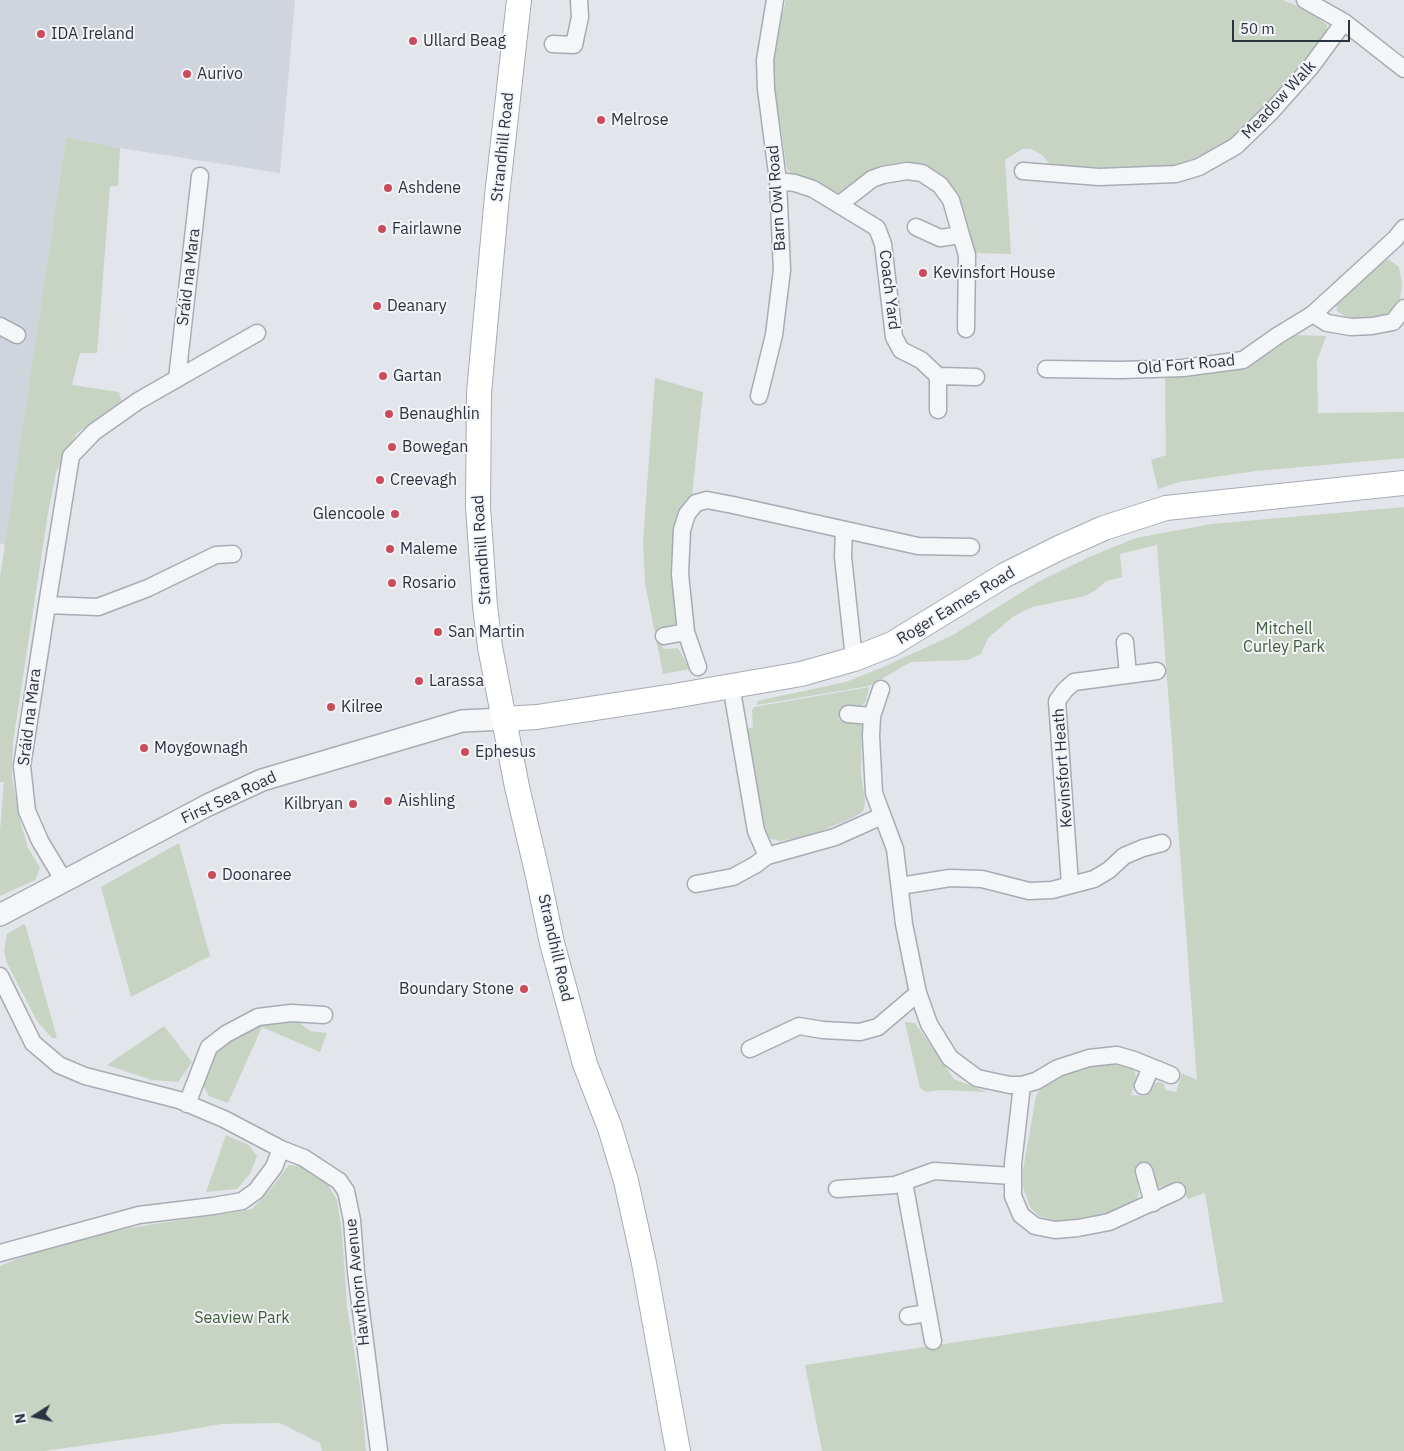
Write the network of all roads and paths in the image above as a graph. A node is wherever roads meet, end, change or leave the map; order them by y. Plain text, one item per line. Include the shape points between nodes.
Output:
1 (518, 0) edge
2 (579, 0) edge
3 (775, 0) edge
4 (1305, 0) edge
5 (1344, 22) junction
6 (552, 44) dead end
7 (1404, 69) edge
8 (1023, 171) dead end
9 (200, 176) dead end
10 (778, 181) junction
11 (840, 204) junction
12 (916, 227) dead end
13 (961, 235) junction
14 (1401, 239) edge
15 (1404, 308) edge
16 (1313, 314) junction
17 (0, 326) edge
18 (966, 329) dead end
19 (257, 333) dead end
20 (17, 335) dead end
21 (1046, 369) dead end
22 (938, 376) junction
23 (976, 378) dead end
24 (177, 379) junction
25 (759, 396) dead end
26 (938, 410) dead end
27 (1404, 483) edge
28 (844, 530) junction
29 (971, 547) dead end
30 (233, 554) dead end
31 (46, 605) junction
32 (686, 632) junction
33 (664, 636) dead end
34 (1125, 642) dead end
35 (854, 659) junction
36 (698, 667) dead end
37 (1157, 671) dead end
38 (1128, 674) junction
39 (731, 685) junction
40 (881, 689) dead end
41 (848, 714) dead end
42 (872, 716) junction
43 (504, 719) junction
44 (882, 816) junction
45 (1162, 843) dead end
46 (767, 856) junction
47 (64, 881) junction
48 (696, 884) dead end
49 (1070, 884) junction
50 (900, 886) junction
51 (0, 915) edge
52 (0, 976) edge
53 (918, 994) junction
54 (324, 1015) dead end
55 (750, 1048) dead end
56 (1151, 1067) junction
57 (1172, 1076) dead end
58 (1022, 1085) junction
59 (1144, 1086) dead end
60 (187, 1104) junction
61 (281, 1149) junction
62 (1144, 1172) dead end
63 (1013, 1176) junction
64 (904, 1182) junction
65 (837, 1189) dead end
66 (1178, 1192) dead end
67 (1153, 1203) junction
68 (0, 1253) edge
69 (928, 1313) junction
70 (908, 1316) dead end
71 (933, 1341) dead end
72 (379, 1451) edge
73 (678, 1451) edge

1 - 43 main road, Strandhill Road via 479,393 480,554 490,647
2 - 6 street via 580,17 574,45
3 - 10 street, Barn Owl Road via 765,60
4 - 5 street
5 - 7 street
5 - 8 street, Meadow Walk via 1310,68 1271,112 1236,146 1199,167 1176,174 1099,177
9 - 24 street, Sráid na Mara
10 - 11 street, Coach Yard via 813,189
10 - 25 street, Barn Owl Road via 782,270 774,335
11 - 13 street via 872,179 907,170 922,173 940,185 951,200
11 - 22 street, Coach Yard via 877,228 883,244 894,337 901,350 921,360
12 - 13 street via 940,238
13 - 18 street via 967,255
14 - 16 street, Old Fort Road
15 - 16 street via 1394,322 1372,326 1327,323
16 - 21 street, Old Fort Road via 1243,360 1183,368
17 - 20 street
19 - 24 street, Sráid na Mara
22 - 23 street
22 - 26 street
24 - 31 street, Sráid na Mara via 94,432 71,456
27 - 35 main road, Roger Eames Road via 1177,507 1104,528 1005,575 892,644
28 - 29 street via 918,546
28 - 32 street via 707,500 696,503 687,514 682,530 680,574
28 - 35 street via 843,556
30 - 31 street via 216,555 148,588 98,607
31 - 47 street, Sráid na Mara via 22,766 27,811 40,841
32 - 33 street
32 - 36 street
34 - 38 street
35 - 39 main road, Roger Eames Road via 801,674
37 - 38 street, Kevinsfort Heath
38 - 49 street, Kevinsfort Heath via 1074,682 1058,701
39 - 43 main road, Roger Eames Road via 556,714
39 - 46 street via 756,831
40 - 42 street
41 - 42 street
42 - 44 street via 874,793
43 - 47 street, First Sea Road via 462,720 262,780 208,804
43 - 73 main road, Strandhill Road via 568,1006 626,1181
44 - 46 street via 835,837
44 - 50 street via 895,849
45 - 49 street via 1124,856 1094,879
46 - 48 street via 733,877
47 - 51 street, First Sea Road
49 - 50 street via 1052,890 1029,891 982,879 950,878
50 - 53 street
52 - 60 street via 33,1043 59,1065 85,1076
53 - 55 street via 878,1027 860,1032 799,1026
53 - 58 street via 928,1024 950,1058 977,1078
54 - 60 street via 290,1013 258,1017 226,1034 209,1047
56 - 57 street
56 - 58 street via 1118,1055 1089,1058
56 - 59 street
58 - 63 street
60 - 61 street
61 - 68 street via 274,1167 256,1191 242,1201 139,1215
61 - 72 street, Hawthorn Avenue via 304,1158 339,1181 346,1191
62 - 67 street
63 - 64 street via 934,1171
63 - 67 street via 1014,1196 1021,1215 1035,1226 1055,1230 1109,1222
64 - 65 street
64 - 69 street
66 - 67 street
69 - 70 street
69 - 71 street

